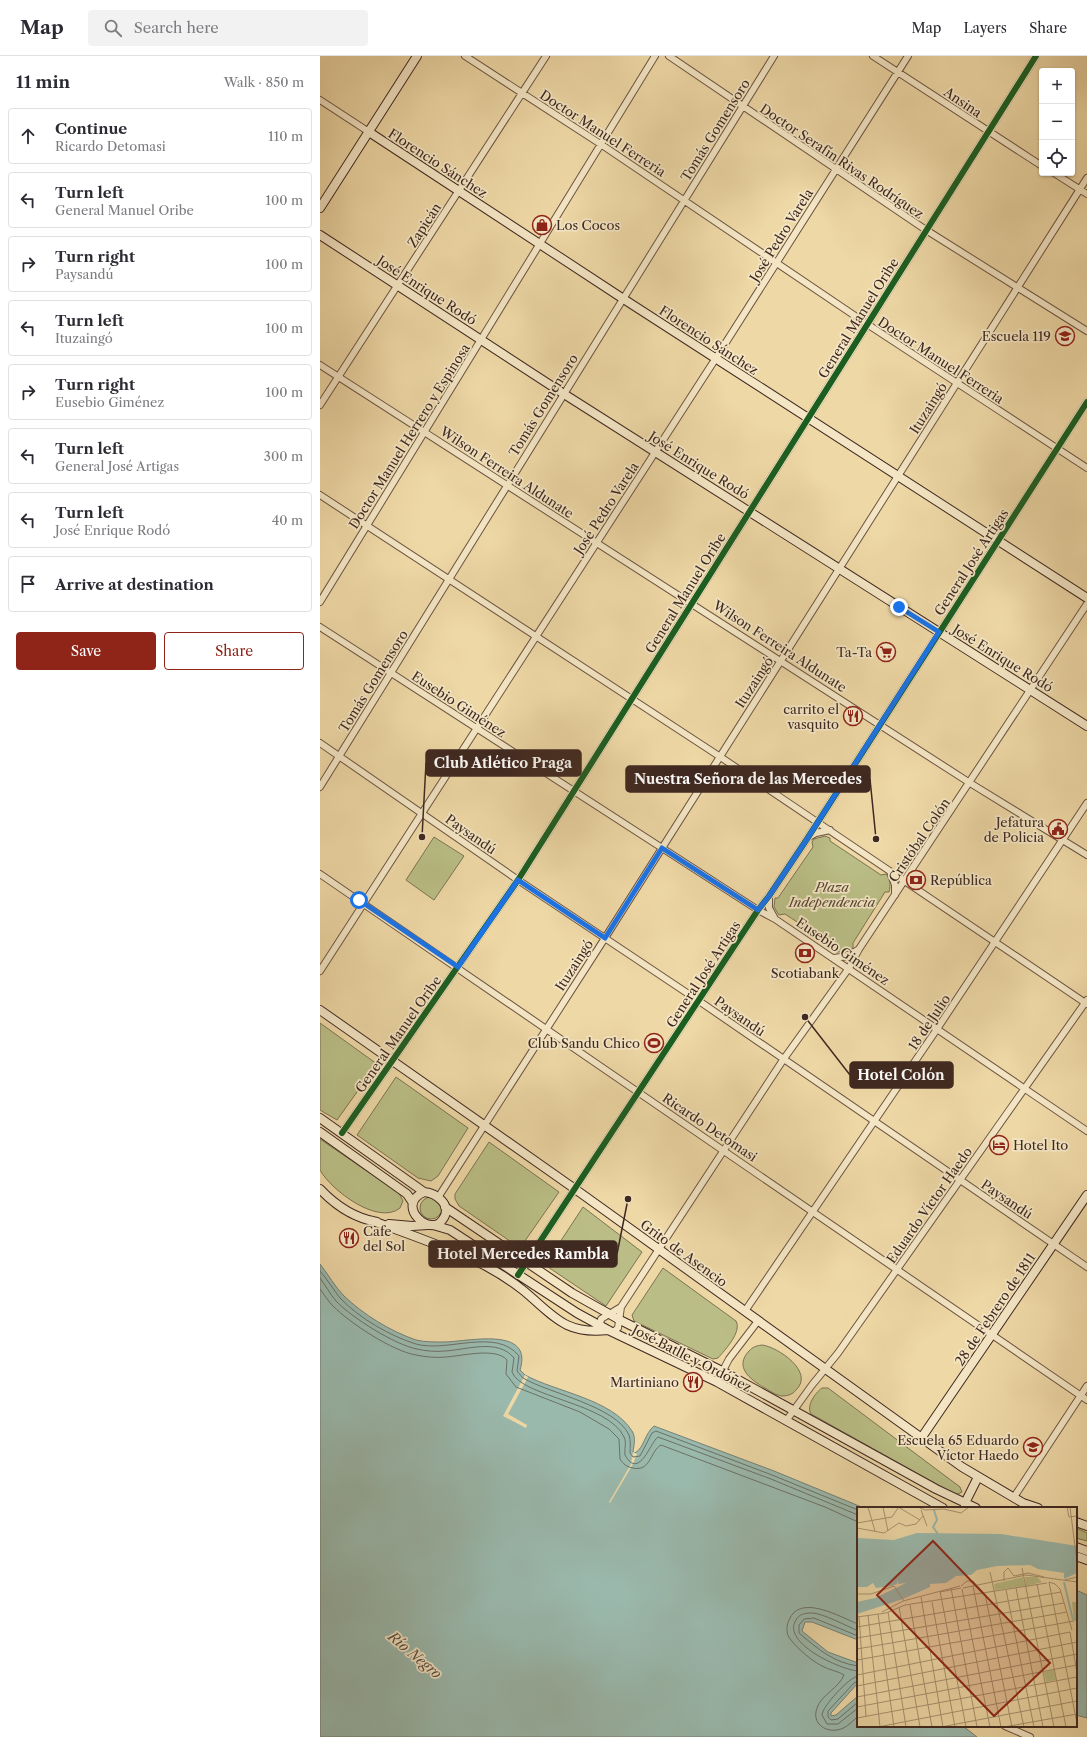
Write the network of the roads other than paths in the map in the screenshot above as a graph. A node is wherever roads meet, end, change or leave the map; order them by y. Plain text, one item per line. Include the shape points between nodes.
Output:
1 (417, 56) edge
2 (465, 56) edge
3 (546, 56) edge
4 (655, 56) edge
5 (669, 56) edge
6 (774, 56) edge
7 (873, 56) edge
8 (908, 56) edge
9 (1036, 56) edge
10 (898, 72) junction
11 (522, 93) junction
12 (320, 100) edge
13 (742, 107) junction
14 (369, 132) junction
15 (989, 132) junction
16 (602, 145) junction
17 (1039, 164) edge
18 (836, 170) junction
19 (1059, 176) edge
20 (1087, 178) edge
21 (1080, 189) junction
22 (459, 191) junction
23 (1087, 194) edge
24 (684, 200) junction
25 (320, 208) edge
26 (926, 230) junction
27 (320, 234) edge
28 (540, 244) junction
29 (776, 263) junction
30 (397, 285) junction
31 (1018, 286) junction
32 (622, 298) junction
33 (867, 324) junction
34 (1087, 331) edge
35 (482, 340) junction
36 (716, 358) junction
37 (320, 365) edge
38 (338, 377) junction
39 (957, 383) junction
40 (564, 394) junction
41 (1087, 402) edge
42 (320, 405) edge
43 (808, 417) junction
44 (425, 432) junction
45 (1057, 449) junction
46 (655, 452) junction
47 (1087, 468) edge
48 (899, 475) junction
49 (507, 484) junction
50 (320, 495) edge
51 (749, 512) junction
52 (367, 526) junction
53 (998, 540) junction
54 (597, 542) junction
55 (839, 568) junction
56 (449, 580) junction
57 (1087, 598) edge
58 (320, 602) edge
59 (692, 603) junction
60 (1087, 604) edge
61 (320, 627) edge
62 (939, 632) junction
63 (536, 637) junction
64 (781, 660) junction
65 (391, 673) junction
66 (1031, 690) junction
67 (631, 700) junction
68 (880, 724) junction
69 (1087, 726) edge
70 (477, 728) junction
71 (320, 743) edge
72 (339, 756) junction
73 (719, 756) junction
74 (970, 783) junction
75 (320, 787) edge
76 (574, 792) junction
77 (1087, 803) edge
78 (422, 813) junction
79 (817, 821) junction
80 (830, 830) junction
81 (807, 839) junction
82 (1063, 840) junction
83 (662, 848) junction
84 (1087, 855) edge
85 (890, 871) junction
86 (320, 874) edge
87 (518, 880) junction
88 (905, 881) junction
89 (895, 895) junction
90 (769, 896) junction
91 (364, 903) junction
92 (758, 910) junction
93 (775, 919) junction
94 (605, 938) junction
95 (996, 941) junction
96 (859, 949) junction
97 (833, 958) junction
98 (458, 967) junction
99 (849, 968) junction
100 (320, 971) edge
101 (699, 1001) junction
102 (1086, 1002) edge
103 (320, 1010) edge
104 (547, 1029) junction
105 (937, 1029) junction
106 (783, 1060) junction
107 (393, 1061) junction
108 (1024, 1089) junction
109 (639, 1092) junction
110 (320, 1118) edge
111 (875, 1121) junction
112 (484, 1124) junction
113 (1087, 1131) edge
114 (320, 1132) edge
115 (342, 1133) junction
116 (724, 1151) junction
117 (960, 1180) junction
118 (320, 1189) edge
119 (575, 1189) junction
120 (424, 1192) junction
121 (1087, 1195) edge
122 (439, 1196) junction
123 (413, 1203) junction
124 (445, 1207) junction
125 (813, 1211) junction
126 (373, 1221) junction
127 (430, 1225) junction
128 (1054, 1244) junction
129 (659, 1249) junction
130 (527, 1263) junction
131 (1087, 1267) edge
132 (898, 1269) junction
133 (518, 1275) junction
134 (621, 1307) junction
135 (745, 1311) junction
136 (608, 1314) junction
137 (620, 1320) junction
138 (758, 1321) junction
139 (600, 1325) junction
140 (611, 1331) junction
141 (993, 1334) junction
142 (825, 1369) junction
143 (722, 1371) junction
144 (717, 1382) junction
145 (1087, 1386) edge
146 (1080, 1395) junction
147 (1087, 1400) edge
148 (793, 1411) junction
149 (786, 1421) junction
150 (922, 1437) junction
151 (978, 1477) junction
152 (1014, 1497) junction
153 (1022, 1505) edge
154 (965, 1506) edge
155 (937, 1507) edge
156 (1033, 1507) edge
157 (1077, 1522) edge
158 (1087, 1526) edge
159 (1077, 1547) edge
160 (1087, 1551) edge
161 (1077, 1556) edge
162 (1087, 1560) edge
163 (1007, 1727) edge
164 (1030, 1737) edge

1 - 14 street
2 - 11 street, Doctor Manuel Ferreria
3 - 11 street, Zapicán
4 - 16 street, Doctor Manuel Herrero y Espinosa
5 - 13 street, Doctor Serafín Rivas Rodríguez
6 - 13 street, Tomás Gomensoro
7 - 10 street, Ansina
8 - 10 street, José Pedro Varela
9 - 15 street, General Manuel Oribe
10 - 15 street, Ansina
10 - 18 street, José Pedro Varela
11 - 16 street, Doctor Manuel Ferreria
11 - 22 street, Zapicán
12 - 14 street, Florencio Sánchez
13 - 18 street, Doctor Serafín Rivas Rodríguez
13 - 24 street, Tomás Gomensoro
14 - 22 street, Florencio Sánchez
14 - 25 street
15 - 17 street, Ansina
15 - 26 street, General Manuel Oribe
16 - 24 street, Doctor Manuel Ferreria
16 - 28 street, Doctor Manuel Herrero y Espinosa
18 - 26 street, Doctor Serafín Rivas Rodríguez
18 - 29 street, José Pedro Varela
19 - 21 street
20 - 21 street, Ituzaingó
21 - 23 street
21 - 31 street, Ituzaingó
22 - 28 street, Florencio Sánchez
22 - 30 street, Zapicán
24 - 29 street, Doctor Manuel Ferreria
24 - 32 street, Tomás Gomensoro
26 - 31 street, Doctor Serafín Rivas Rodríguez
26 - 33 street, General Manuel Oribe
27 - 30 street, José Enrique Rodó
28 - 32 street, Florencio Sánchez
28 - 35 street, Doctor Manuel Herrero y Espinosa
29 - 33 street, Doctor Manuel Ferreria
29 - 36 street, José Pedro Varela
30 - 35 street, José Enrique Rodó
30 - 38 street, Zapicán
31 - 34 street, Doctor Serafín Rivas Rodríguez
31 - 39 street, Ituzaingó
32 - 36 street, Florencio Sánchez
32 - 40 street, Tomás Gomensoro
33 - 39 street, Doctor Manuel Ferreria
33 - 43 street, General Manuel Oribe
35 - 40 street, José Enrique Rodó
35 - 44 street, Doctor Manuel Herrero y Espinosa
36 - 43 street, Florencio Sánchez
36 - 46 street, José Pedro Varela
37 - 38 street, Wilson Ferreira Aldunate
38 - 42 street, Zapicán
38 - 44 street, Wilson Ferreira Aldunate
39 - 45 street, Doctor Manuel Ferreria
39 - 48 street, Ituzaingó
40 - 46 street, José Enrique Rodó
40 - 49 street, Tomás Gomensoro
41 - 45 street, General José Artigas
43 - 48 street, Florencio Sánchez
43 - 51 street, General Manuel Oribe
44 - 49 street, Wilson Ferreira Aldunate
44 - 52 street, Doctor Manuel Herrero y Espinosa
45 - 47 street, Doctor Manuel Ferreria
45 - 53 street, General José Artigas
46 - 51 street, José Enrique Rodó
46 - 54 street, José Pedro Varela
48 - 53 street, Florencio Sánchez
48 - 55 street, Ituzaingó
49 - 54 street, Wilson Ferreira Aldunate
49 - 56 street, Tomás Gomensoro
50 - 52 street
51 - 55 street, José Enrique Rodó
51 - 59 street, General Manuel Oribe
52 - 56 street
52 - 58 street, Doctor Manuel Herrero y Espinosa
53 - 57 street, Florencio Sánchez
53 - 62 street, General José Artigas
54 - 59 street, Wilson Ferreira Aldunate
54 - 63 street, José Pedro Varela
55 - 62 street, José Enrique Rodó
55 - 64 street, Ituzaingó
56 - 63 street
56 - 65 street, Tomás Gomensoro
59 - 64 street, Wilson Ferreira Aldunate
59 - 67 street, General Manuel Oribe
60 - 66 street, Cristóbal Colón
61 - 65 street, Eusebio Giménez
62 - 66 street, José Enrique Rodó
62 - 68 street, General José Artigas
63 - 67 street
63 - 70 street, José Pedro Varela
64 - 68 street, Wilson Ferreira Aldunate
64 - 73 street, Ituzaingó
65 - 70 street, Eusebio Giménez
65 - 72 street, Tomás Gomensoro
66 - 69 street, José Enrique Rodó
66 - 74 street, Cristóbal Colón
67 - 73 street
67 - 76 street, General Manuel Oribe
68 - 74 street, Wilson Ferreira Aldunate
68 - 79 street, General José Artigas
70 - 76 street, Eusebio Giménez
70 - 78 street, José Pedro Varela
71 - 72 street, Paysandú
72 - 75 street, Tomás Gomensoro
72 - 78 street, Paysandú
73 - 79 street
73 - 83 street, Ituzaingó
74 - 82 street, Wilson Ferreira Aldunate
74 - 88 street, Cristóbal Colón
76 - 83 street, Eusebio Giménez
76 - 87 street, General Manuel Oribe
77 - 82 street, 18 de Julio
78 - 87 street, Paysandú
78 - 91 street, José Pedro Varela
79 - 80 street
79 - 81 street, General José Artigas
80 - 81 street via 816,833
80 - 85 street
81 - 90 street, General José Artigas
82 - 84 street, Wilson Ferreira Aldunate
82 - 95 street, 18 de Julio
83 - 92 street, Eusebio Giménez
83 - 94 street, Ituzaingó
85 - 88 street
85 - 89 street via 894,880
86 - 91 street, Ricardo Detomasi
87 - 94 street, Paysandú
87 - 98 street, General Manuel Oribe
88 - 89 street, Cristóbal Colón
88 - 95 street
89 - 96 street, Cristóbal Colón
90 - 92 street, General José Artigas
90 - 93 street via 770,913
91 - 98 street, Ricardo Detomasi
91 - 100 street, José Pedro Varela
92 - 93 street, Eusebio Giménez
92 - 101 street, General José Artigas
93 - 97 street, Eusebio Giménez
94 - 101 street, Paysandú
94 - 104 street, Ituzaingó
95 - 102 street
95 - 105 street, 18 de Julio
96 - 97 street via 841,958
96 - 99 street, Cristóbal Colón
97 - 99 street, Eusebio Giménez
98 - 104 street, Ricardo Detomasi
98 - 107 street, General Manuel Oribe
99 - 105 street, Eusebio Giménez
99 - 106 street, Cristóbal Colón
101 - 106 street, Paysandú
101 - 109 street, General José Artigas
102 - 108 street, Eduardo Víctor Haedo
103 - 107 street, Grito de Asencio
104 - 109 street, Ricardo Detomasi
104 - 112 street, Ituzaingó
105 - 108 street, Eusebio Giménez
105 - 111 street, 18 de Julio
106 - 111 street, Paysandú
106 - 116 street, Cristóbal Colón
107 - 112 street, Grito de Asencio
107 - 115 street, General Manuel Oribe
108 - 113 street, Eusebio Giménez
108 - 117 street, Eduardo Víctor Haedo
109 - 116 street, Ricardo Detomasi
109 - 119 street, General José Artigas
110 - 115 street
111 - 117 street, Paysandú
111 - 125 street, 18 de Julio
112 - 119 street, Grito de Asencio
112 - 122 street, Ituzaingó
114 - 123 street via 407,1194
115 - 120 street
116 - 125 street, Ricardo Detomasi
116 - 129 street, Cristóbal Colón
117 - 128 street, Paysandú
117 - 132 street, Eduardo Víctor Haedo
118 - 126 street via 332,1202 346,1211
119 - 129 street, Grito de Asencio
119 - 130 street, General José Artigas
120 - 122 street
120 - 123 street via 417,1195
121 - 128 street, 28 de Febrero de 1811
122 - 124 street
123 - 127 street via 417,1217
124 - 127 street via 445,1217 440,1223
124 - 130 street
125 - 132 street, Ricardo Detomasi
125 - 135 street, 18 de Julio
126 - 127 street via 412,1226
126 - 140 street via 487,1267 524,1291 564,1324 579,1330
127 - 133 street, José Batlle y Ordóñez via 450,1230
128 - 131 street, Paysandú
128 - 141 street, 28 de Febrero de 1811
129 - 134 street, Cristóbal Colón
129 - 135 street, Grito de Asencio
130 - 133 street, General José Artigas
130 - 136 street
132 - 141 street, Ricardo Detomasi
132 - 142 street, Eduardo Víctor Haedo
133 - 139 street, José Batlle y Ordóñez
134 - 136 street
134 - 137 street
135 - 138 street, Grito de Asencio
136 - 137 street
136 - 139 street via 601,1319
137 - 140 street via 618,1328
137 - 143 street
138 - 142 street, Grito de Asencio
138 - 143 street
139 - 140 street, José Batlle y Ordóñez
140 - 144 street, José Batlle y Ordóñez
141 - 146 street, Ricardo Detomasi
141 - 150 street, 28 de Febrero de 1811
142 - 148 street, Eduardo Víctor Haedo
142 - 150 street, Grito de Asencio
143 - 144 street
143 - 148 street
144 - 149 street, José Batlle y Ordóñez
145 - 146 street
146 - 147 street, Ricardo Detomasi
146 - 152 street
148 - 149 street, Eduardo Víctor Haedo
148 - 154 street
149 - 155 street, José Batlle y Ordóñez
150 - 151 street, Grito de Asencio
151 - 152 street, Grito de Asencio
151 - 154 street
152 - 153 street, Grito de Asencio
153 - 156 street, Grito de Asencio
157 - 158 street
159 - 160 street
161 - 162 street
163 - 164 street

